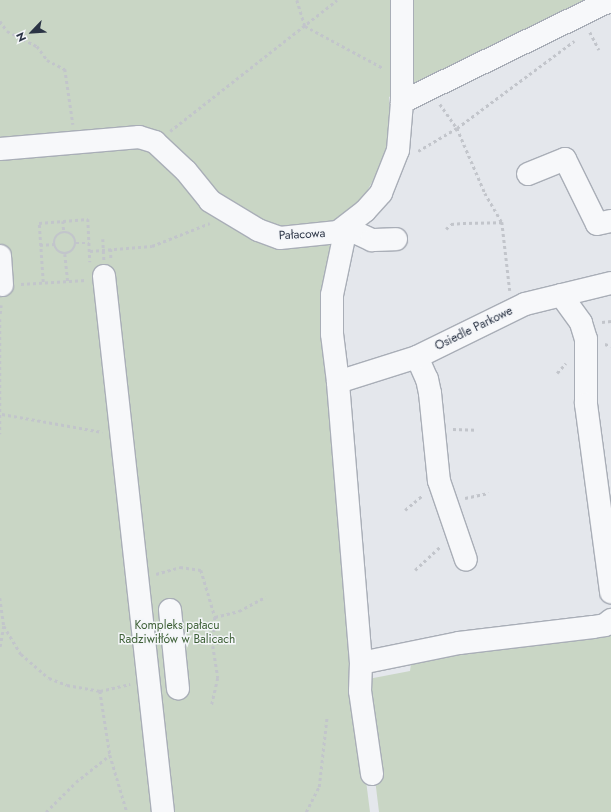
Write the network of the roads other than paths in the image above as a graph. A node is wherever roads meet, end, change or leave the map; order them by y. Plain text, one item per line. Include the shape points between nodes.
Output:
1 (402, 0) edge
2 (611, 0) edge
3 (578, 21) edge
4 (402, 102) junction
5 (0, 149) edge
6 (528, 174) dead end
7 (611, 221) edge
8 (346, 228) junction
9 (396, 239) dead end
10 (0, 256) edge
11 (97, 270) road end
12 (611, 282) edge
13 (2, 285) dead end
14 (561, 295) junction
15 (417, 357) junction
16 (338, 382) junction
17 (466, 560) dead end
18 (611, 592) edge
19 (170, 610) dead end
20 (611, 622) edge
21 (360, 663) junction
22 (178, 689) dead end
23 (372, 774) dead end
24 (163, 812) edge

1 - 4 street, Pałacowa
2 - 3 street
3 - 4 street
4 - 8 street, Pałacowa via 398,150 381,193
5 - 8 street, Pałacowa via 140,137 155,142 186,171 210,201 231,215 280,238 338,232
6 - 7 street via 565,159 597,224
8 - 9 street via 372,240
8 - 16 street via 332,295 332,334
10 - 13 street
11 - 24 street via 122,435
12 - 14 street, Osiedle Parkowe
14 - 15 street, Osiedle Parkowe via 512,309
14 - 18 street via 582,323 586,339 586,404
15 - 16 street, Osiedle Parkowe
15 - 17 street via 430,393 439,481
16 - 21 street
19 - 22 street
20 - 21 street via 593,627 458,642
21 - 23 street via 360,691

